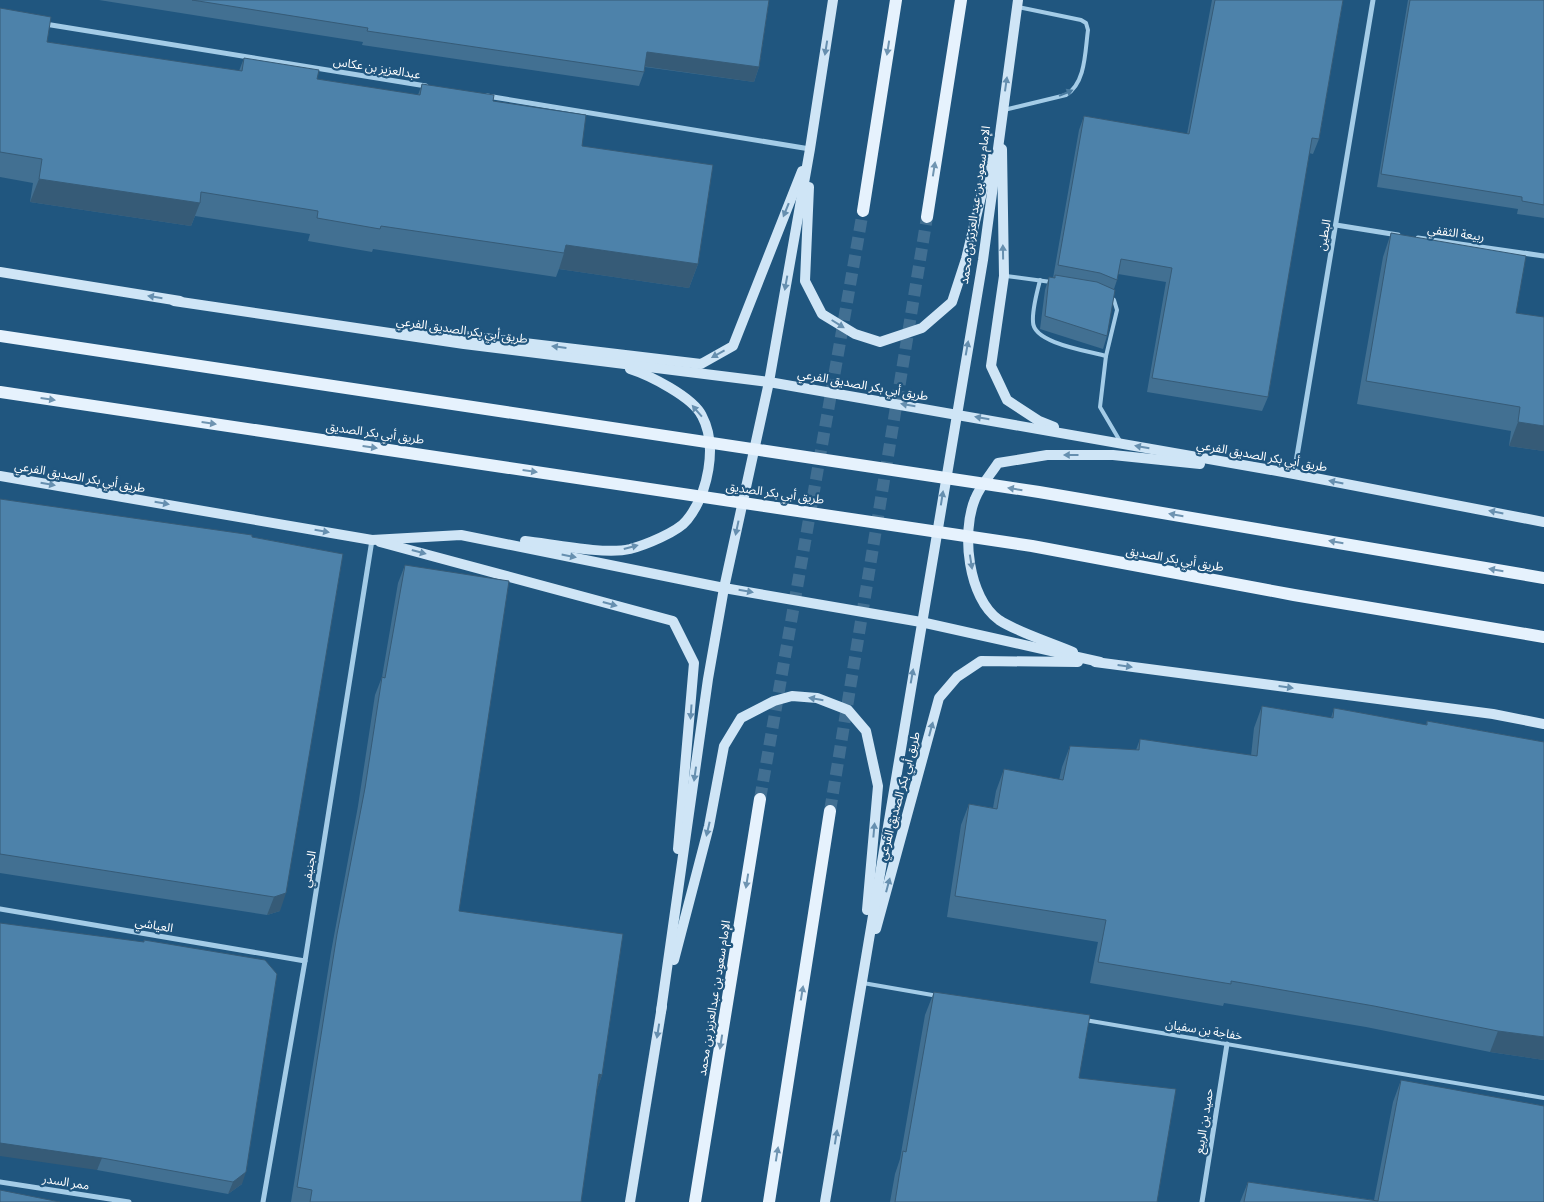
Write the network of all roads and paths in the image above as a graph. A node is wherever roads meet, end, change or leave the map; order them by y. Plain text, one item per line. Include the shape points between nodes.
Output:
1 (833, 0) edge
2 (896, 0) edge
3 (961, 0) edge
4 (1373, 0) edge
5 (1018, 3) edge
6 (39, 23) edge
7 (430, 87) edge
8 (478, 94) edge
9 (1002, 110) junction
10 (810, 149) junction
11 (863, 210) tunnel mouth
12 (927, 217) tunnel mouth
13 (1336, 225) junction
14 (1402, 235) edge
15 (1411, 237) edge
16 (1544, 256) edge
17 (0, 272) edge
18 (1004, 276) junction
19 (1040, 280) junction
20 (1058, 284) edge
21 (1107, 297) edge
22 (174, 300) junction
23 (0, 336) edge
24 (464, 344) junction
25 (1106, 356) junction
26 (768, 382) junction
27 (0, 392) edge
28 (956, 414) junction
29 (1121, 443) junction
30 (1294, 474) junction
31 (0, 476) edge
32 (1544, 522) edge
33 (461, 534) junction
34 (372, 540) junction
35 (1544, 578) edge
36 (724, 588) junction
37 (921, 622) junction
38 (1544, 637) edge
39 (1100, 662) junction
40 (1544, 724) edge
41 (760, 799) tunnel mouth
42 (830, 811) tunnel mouth
43 (0, 909) edge
44 (305, 960) junction
45 (861, 983) junction
46 (947, 997) edge
47 (661, 1011) junction
48 (1082, 1020) edge
49 (1227, 1044) junction
50 (1544, 1098) edge
51 (0, 1182) edge
52 (129, 1202) edge
53 (263, 1202) edge
54 (630, 1202) edge
55 (696, 1202) edge
56 (769, 1202) edge
57 (826, 1202) edge
58 (1202, 1202) edge

1 -> 10 street
2 -> 11 main road
12 -> 3 main road
4 - 13 street, البطين
9 -> 5 street, الإمام سعود بن عبد العزيز بن محمد
9 -> 5 lane via 1066,95 1074,90 1080,80 1088,30 1081,20
6 - 7 street, عبدالعزيز بن عكاس
8 - 10 street
10 -> 9 street via 805,282 822,314 855,334 880,342 922,328 952,302 966,259
18 -> 9 street
28 -> 9 street, الإمام سعود بن عبد العزيز بن محمد via 983,260
10 -> 22 street, طريق أبي بكر الصديق الفرعي via 733,346 701,364
10 -> 26 street
13 - 14 street
13 - 30 street, البطين
15 - 16 street, ربيعة الثقفي
22 -> 17 street, طريق أبي بكر الصديق الفرعي
18 - 19 lane
18 - 29 street via 990,366 1007,400 1040,421 1075,435
19 - 20 lane
19 - 25 lane via 1032,323 1038,335
21 - 25 lane via 1114,300 1118,310
22 - 24 street, طريق أبي بكر الصديق الفرعي
35 -> 23 main road, bridge via 1039,492
24 - 26 street, طريق أبي بكر الصديق الفرعي
33 -> 24 street via 611,550 629,549 664,536 687,521 706,483 711,450 702,415 690,402 653,377 630,369
25 - 29 lane via 1100,407
28 -> 26 street, طريق أبي بكر الصديق الفرعي
26 -> 36 street
27 -> 38 main road, طريق أبي بكر الصديق, bridge via 1032,546
29 -> 28 street, طريق أبي بكر الصديق الفرعي
37 -> 28 street, الإمام سعود بن عبد العزيز بن محمد
30 -> 29 street, طريق أبي بكر الصديق الفرعي
32 -> 30 street, طريق أبي بكر الصديق الفرعي
30 -> 39 street via 1113,455 1047,455 998,463 975,498 967,540 974,580 986,609 1000,621
31 -> 34 street, طريق أبي بكر الصديق الفرعي
33 - 34 street, طريق أبي بكر الصديق الفرعي
33 -> 36 street, طريق أبي بكر الصديق الفرعي
34 - 44 street, الجنيفي
34 -> 47 street via 673,621 694,663 690,733
36 -> 37 street, طريق أبي بكر الصديق الفرعي
36 -> 47 street
37 - 39 street, طريق أبي بكر الصديق الفرعي
45 -> 37 street, الإمام سعود بن عبد العزيز بن محمد
39 -> 40 street, طريق أبي بكر الصديق الفرعي via 1493,714
45 -> 39 street, طريق أبي بكر الصديق الفرعي via 939,698 957,677 981,661
41 -> 55 main road, الإمام سعود بن عبدالعزيز بن محمد
56 -> 42 main road
43 - 44 street, العياشي
44 - 53 street, الجنيفي
45 - 46 lane
45 -> 47 street via 878,786 866,731 848,710 818,698 792,696 774,701 741,718 724,746 708,826
57 -> 45 street
47 -> 54 street
48 - 49 lane, خفاجة بن سفيان
49 - 50 lane, خفاجة بن سفيان
49 - 58 street, حميد بن الربيع
51 - 52 street, ممر السدر

